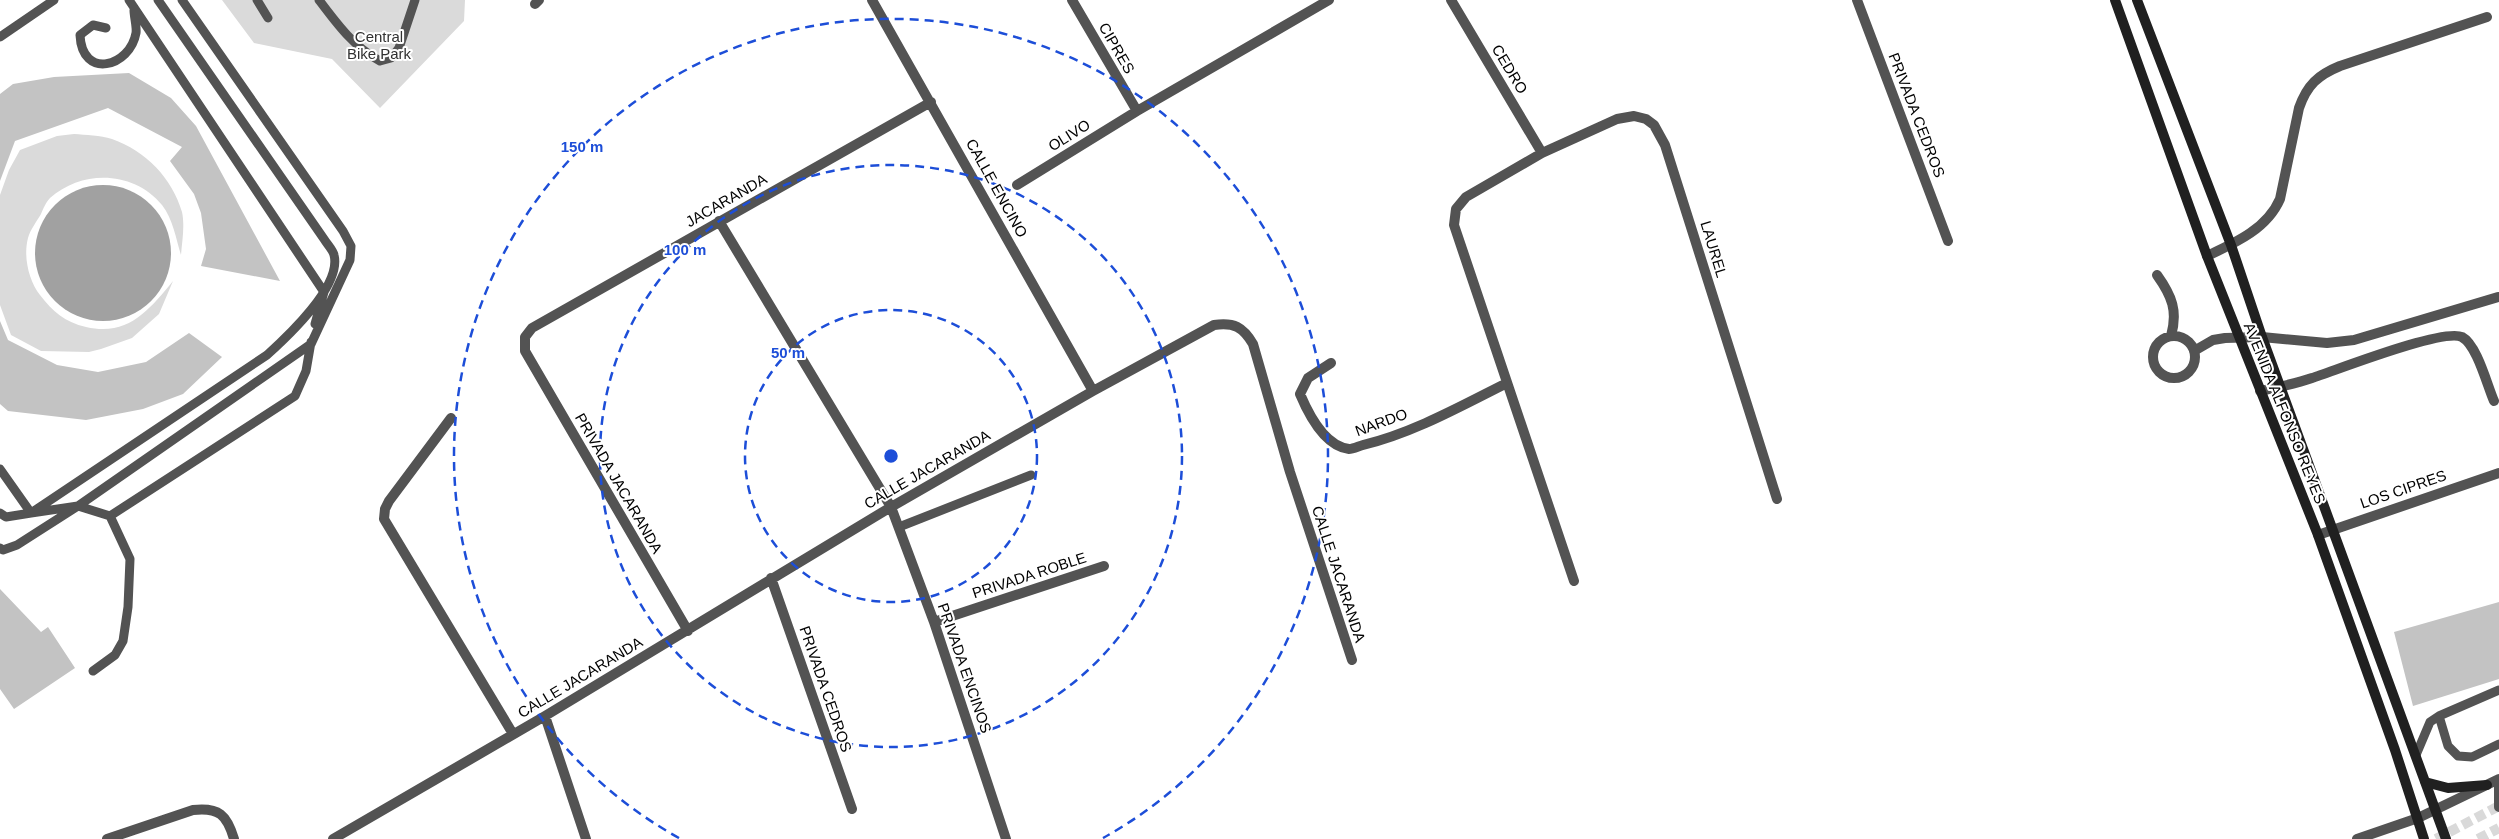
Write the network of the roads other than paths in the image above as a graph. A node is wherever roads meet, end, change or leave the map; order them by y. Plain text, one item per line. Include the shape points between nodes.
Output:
1 (54, 0) edge
2 (158, 0) edge
3 (182, 0) edge
4 (257, 0) edge
5 (320, 0) edge
6 (414, 0) edge
7 (872, 0) edge
8 (1072, 0) edge
9 (1329, 0) edge
10 (1451, 0) edge
11 (1857, 0) edge
12 (2116, 0) edge
13 (2137, 0) edge
14 (131, 4) edge
15 (2487, 17) dead end
16 (268, 18) dead end
17 (106, 28) dead end
18 (0, 38) edge
19 (931, 102) junction
20 (1136, 111) junction
21 (1542, 153) junction
22 (1017, 185) dead end
23 (719, 221) junction
24 (1948, 241) dead end
25 (2231, 245) junction
26 (2207, 256) junction
27 (2157, 275) dead end
28 (324, 292) junction
29 (2498, 297) dead end
30 (2171, 336) junction
31 (2262, 337) junction
32 (2239, 338) junction
33 (310, 344) junction
34 (525, 351) joint
35 (2194, 351) junction
36 (1331, 363) dead end
37 (1506, 383) junction
38 (2280, 387) junction
39 (1093, 391) junction
40 (2260, 391) junction
41 (2494, 401) dead end
42 (451, 418) dead end
43 (0, 469) edge
44 (2499, 473) edge
45 (1031, 475) dead end
46 (1777, 499) dead end
47 (78, 506) junction
48 (892, 507) junction
49 (0, 513) edge
50 (31, 513) junction
51 (110, 516) junction
52 (899, 527) junction
53 (2333, 530) junction
54 (2318, 535) junction
55 (0, 548) edge
56 (1104, 566) dead end
57 (771, 578) junction
58 (1574, 582) dead end
59 (934, 622) junction
60 (688, 631) junction
61 (1352, 660) dead end
62 (93, 671) dead end
63 (2499, 690) edge
64 (545, 716) junction
65 (2439, 716) junction
66 (513, 734) junction
67 (2499, 744) edge
68 (2416, 755) junction
69 (2499, 780) edge
70 (2425, 782) junction
71 (2487, 785) junction
72 (2499, 807) edge
73 (852, 809) dead end
74 (2435, 811) junction
75 (2418, 818) junction
76 (107, 839) edge
77 (234, 839) edge
78 (333, 839) edge
79 (586, 839) edge
80 (1006, 839) edge
81 (2357, 839) edge
82 (2424, 839) edge
83 (2446, 839) edge

1 - 18 lane
2 - 28 lane via 334,255 334,270
3 - 33 lane via 351,246 350,260
4 - 16 lane
5 - 6 lane via 352,42 380,61 391,58 399,48
7 - 19 street, CALLE ENCINO
8 - 20 street, CIPRES
9 - 20 street, OLIVO
10 - 21 street, CEDRO
11 - 24 street, PRIVADA CEDROS
12 - 26 main road, AVENIDA ALFONSO REYES
13 - 25 main road, AVENIDA ALFONSO REYES
14 - 17 lane via 136,33 130,46 114,62 102,66 89,60 81,49 80,35 94,25
14 - 28 lane
15 - 25 street via 2340,66 2315,80 2303,96 2276,208 2264,222
19 - 23 street, JACARANDA
19 - 39 street, CALLE ENCINO
20 - 22 street, OLIVO
21 - 37 street, LAUREL via 1466,198 1456,209 1454,225
21 - 46 street, LAUREL via 1616,119 1634,116 1654,125 1665,145 1679,187
23 - 34 street, JACARANDA via 532,328 525,337
23 - 48 street
25 - 26 street
25 - 31 main road, AVENIDA ALFONSO REYES
26 - 32 main road, AVENIDA ALFONSO REYES
27 - 30 street via 2173,300 2175,317
28 - 33 lane
28 - 50 lane via 297,329 266,355
29 - 31 street via 2354,340 2327,343
30 - 35 street via 2185,339
30 - 35 street via 2160,340 2154,350 2153,361 2158,371 2168,377 2179,378 2189,372 2194,362
31 - 32 street
31 - 38 main road, AVENIDA ALFONSO REYES
32 - 35 street via 2213,340
32 - 40 main road, AVENIDA ALFONSO REYES
33 - 47 lane
33 - 51 lane via 306,371 295,396
34 - 60 street, PRIVADA JACARANDA
36 - 37 street, NARDO via 1308,378 1300,394 1310,418 1329,440 1349,449 1380,441
37 - 58 street
38 - 40 street
38 - 41 street via 2448,335 2461,337 2472,345
38 - 53 main road, AVENIDA ALFONSO REYES
39 - 48 street, CALLE JACARANDA
39 - 61 street, CALLE JACARANDA via 1214,325 1238,325 1246,332 1253,344 1290,472
40 - 54 main road, AVENIDA ALFONSO REYES
42 - 66 street via 389,501 384,519
43 - 50 lane
44 - 53 street, LOS CIPRES
45 - 52 lane
47 - 50 lane
47 - 51 lane
47 - 55 lane via 17,545
48 - 52 street, PRIVADA ENCINOS
48 - 57 street, CALLE JACARANDA
49 - 50 lane via 6,517
51 - 62 lane via 130,559 128,608 124,640 115,655
52 - 59 street, PRIVADA ENCINOS
53 - 54 street, LOS CIPRES
53 - 68 main road, AVENIDA ALFONSO REYES
54 - 75 main road, AVENIDA ALFONSO REYES
56 - 59 street, PRIVADA ROBLE
57 - 60 street, CALLE JACARANDA
57 - 73 street, PRIVADA CEDROS
59 - 80 street, PRIVADA ENCINOS
60 - 64 street, CALLE JACARANDA
63 - 65 lane
64 - 66 street, CALLE JACARANDA
64 - 79 street
65 - 67 lane via 2448,746 2458,756 2472,757
65 - 68 lane via 2430,722
66 - 78 street, CALLE JACARANDA
68 - 70 main road, AVENIDA ALFONSO REYES
69 - 71 street
69 - 72 street
70 - 71 main road via 2448,788
70 - 74 main road, AVENIDA ALFONSO REYES
71 - 74 street
74 - 75 street
74 - 83 main road, AVENIDA ALFONSO REYES
75 - 81 street
75 - 82 main road, AVENIDA ALFONSO REYES
76 - 77 street via 203,809 213,810 227,820

